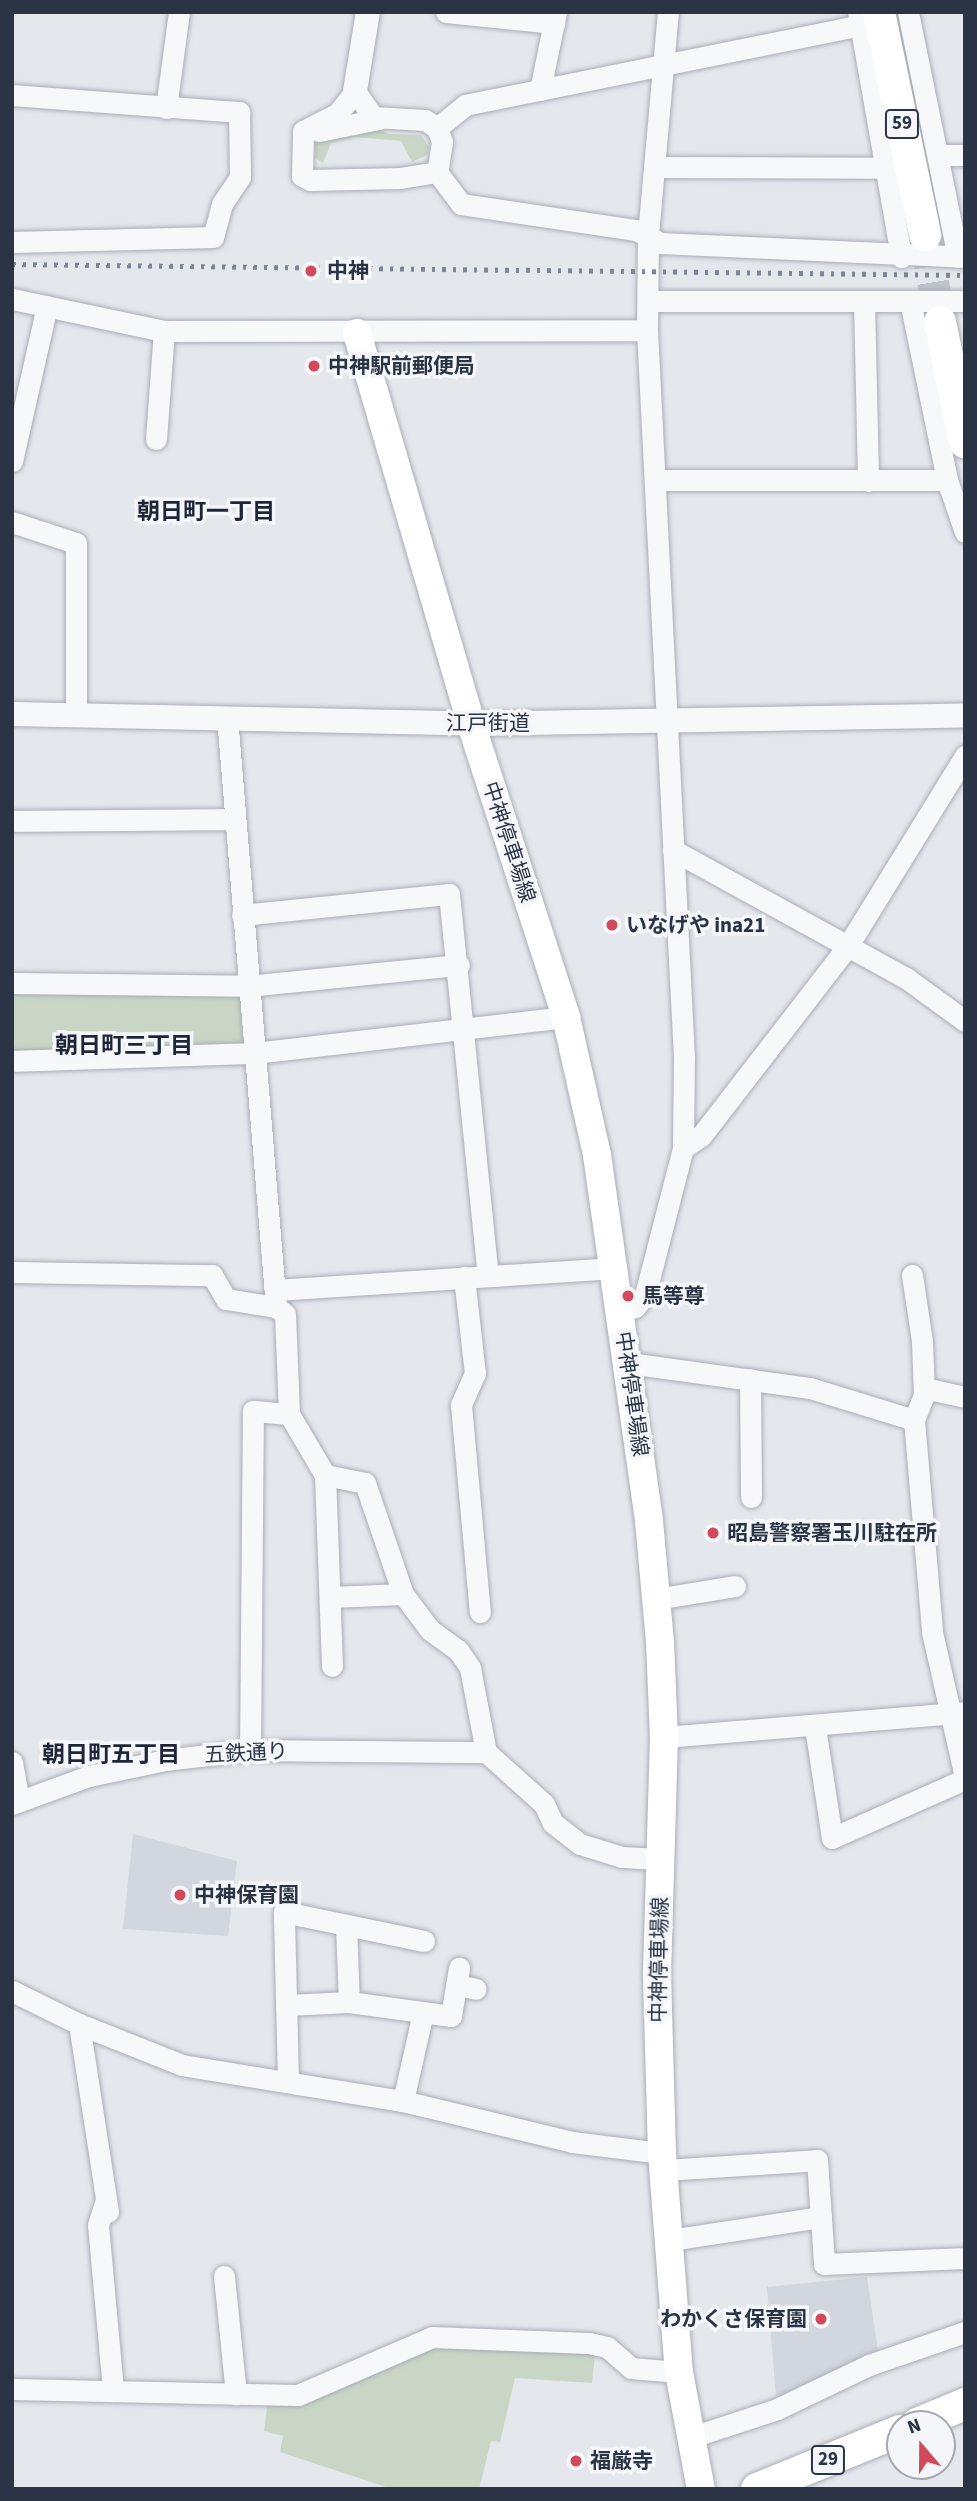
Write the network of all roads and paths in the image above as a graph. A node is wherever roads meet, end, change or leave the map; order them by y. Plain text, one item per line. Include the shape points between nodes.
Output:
1 (179, 12) edge
2 (368, 12) edge
3 (446, 12) edge
4 (668, 12) edge
5 (889, 15) edge
6 (555, 18) edge
7 (662, 66) junction
8 (540, 90) junction
9 (355, 91) junction
10 (12, 95) edge
11 (166, 108) junction
12 (379, 119) junction
13 (437, 128) junction
14 (299, 142) junction
15 (940, 155) junction
16 (965, 155) edge
17 (656, 167) junction
18 (887, 168) junction
19 (437, 172) junction
20 (648, 235) junction
21 (925, 235) tunnel mouth
22 (12, 242) edge
23 (901, 257) junction
24 (962, 257) edge
25 (12, 299) edge
26 (648, 301) junction
27 (864, 301) junction
28 (910, 301) junction
29 (965, 301) edge
30 (47, 306) junction
31 (940, 322) tunnel mouth
32 (647, 330) junction
33 (164, 331) junction
34 (357, 332) junction
35 (156, 439) dead end
36 (965, 442) edge
37 (12, 461) edge
38 (658, 480) junction
39 (947, 480) junction
40 (868, 481) junction
41 (12, 522) edge
42 (965, 532) edge
43 (12, 714) edge
44 (76, 715) junction
45 (965, 715) edge
46 (227, 717) junction
47 (669, 721) junction
48 (471, 724) junction
49 (965, 756) edge
50 (234, 819) junction
51 (12, 821) edge
52 (673, 850) junction
53 (242, 915) junction
54 (846, 947) junction
55 (459, 965) junction
56 (12, 983) edge
57 (247, 986) junction
58 (566, 1017) junction
59 (965, 1021) edge
60 (464, 1029) junction
61 (254, 1053) junction
62 (12, 1062) edge
63 (682, 1148) junction
64 (615, 1268) junction
65 (12, 1272) edge
66 (488, 1275) junction
67 (912, 1275) dead end
68 (464, 1277) junction
69 (276, 1299) junction
70 (621, 1312) junction
71 (629, 1363) junction
72 (750, 1379) junction
73 (924, 1388) junction
74 (965, 1397) edge
75 (289, 1414) junction
76 (915, 1420) junction
77 (325, 1475) junction
78 (751, 1497) dead end
79 (735, 1586) dead end
80 (403, 1594) junction
81 (330, 1597) junction
82 (656, 1599) junction
83 (480, 1612) dead end
84 (332, 1665) dead end
85 (957, 1713) edge
86 (815, 1727) junction
87 (664, 1737) junction
88 (250, 1750) junction
89 (486, 1752) junction
90 (12, 1762) edge
91 (965, 1778) edge
92 (16, 1802) edge
93 (660, 1860) junction
94 (346, 1925) junction
95 (424, 1941) dead end
96 (464, 1981) dead end
97 (12, 1991) edge
98 (349, 2002) junction
99 (286, 2005) junction
100 (423, 2012) junction
101 (79, 2024) junction
102 (288, 2081) junction
103 (403, 2101) junction
104 (663, 2162) junction
105 (821, 2217) junction
106 (670, 2240) junction
107 (965, 2258) edge
108 (224, 2276) dead end
109 (965, 2332) edge
110 (679, 2372) junction
111 (12, 2389) edge
112 (113, 2391) junction
113 (236, 2394) junction
114 (886, 2437) edge
115 (689, 2438) junction
116 (701, 2489) edge
117 (757, 2489) edge

1 - 11 street
2 - 9 street
3 - 6 street
4 - 7 street
5 - 7 street
5 - 15 street
5 - 18 street
5 - 21 main road, 59
6 - 8 street
7 - 8 street
7 - 17 street
8 - 13 street via 456,108
9 - 12 street via 367,111
9 - 14 street via 338,113 303,131
10 - 11 street
11 - 22 street via 239,112 240,177 222,204 214,237
12 - 13 street via 425,120
12 - 14 street via 312,132
13 - 19 street via 442,142
14 - 19 street via 299,171 306,179 412,177
15 - 16 street
15 - 24 street
17 - 18 street
17 - 20 street
18 - 23 street
19 - 20 street via 461,204
20 - 23 street via 660,243
20 - 26 street
23 - 24 street
25 - 30 street
26 - 27 street
26 - 32 street
27 - 28 street
27 - 40 street
28 - 29 street
28 - 39 street
30 - 33 street
30 - 37 street
31 - 36 main road
32 - 34 street
32 - 38 street
33 - 34 street
33 - 35 street
34 - 48 main road, 中神停車場線
38 - 40 street
38 - 47 street
39 - 40 street
39 - 42 street
41 - 44 street via 76,543
43 - 44 street, 江戸街道
44 - 46 street, 江戸街道
45 - 47 street, 江戸街道
46 - 48 street, 江戸街道
46 - 50 street
47 - 48 street, 江戸街道
47 - 52 street
48 - 58 main road, 中神停車場線
49 - 54 street
50 - 51 street
50 - 53 street
52 - 54 street
52 - 63 street via 684,1058
53 - 55 street via 449,894
53 - 57 street
54 - 59 street via 906,978
54 - 63 street via 701,1136
55 - 57 street
55 - 60 street
56 - 57 street
57 - 61 street
58 - 60 street
58 - 64 main road, 中神停車場線 via 597,1155
60 - 61 street
60 - 66 street
61 - 62 street
61 - 69 street
63 - 70 street via 645,1294 635,1307
64 - 66 street
64 - 70 main road, 中神停車場線
65 - 69 street via 212,1275 226,1299
66 - 68 street
67 - 73 street
68 - 69 street
68 - 83 street via 475,1373 461,1405
69 - 75 street via 285,1314
70 - 71 main road, 中神停車場線
71 - 72 street
71 - 82 main road, 中神停車場線
72 - 76 street via 810,1388
72 - 78 street
73 - 74 street
73 - 76 street
75 - 77 street
75 - 88 street via 253,1411
76 - 85 street via 932,1632
77 - 80 street via 365,1483
77 - 81 street
79 - 82 street
80 - 81 street
80 - 89 street via 430,1630 458,1650 470,1668
81 - 84 street
82 - 87 main road, 中神停車場線
85 - 86 street
85 - 91 street
86 - 87 street
86 - 91 street via 832,1838
87 - 93 main road, 中神停車場線
88 - 89 street, 五鉄通り
88 - 92 street, 五鉄通り via 165,1760 89,1776
89 - 93 street via 544,1804 553,1823 580,1844 622,1857
90 - 92 street
93 - 104 main road, 中神停車場線 via 657,1975
94 - 95 street
94 - 98 street
94 - 99 street via 284,1912
96 - 100 street via 451,2016
97 - 101 street
98 - 99 street
98 - 100 street
99 - 102 street
100 - 103 street
101 - 102 street via 182,2065
101 - 112 street via 107,2206 98,2225
102 - 103 street
103 - 104 street
104 - 105 street via 817,2160
104 - 106 main road, 中神停車場線
105 - 106 street
105 - 107 street via 824,2264
106 - 110 main road, 中神停車場線
108 - 113 street
109 - 115 street via 869,2365 777,2409
110 - 113 street via 631,2368 607,2347 589,2343 432,2336 298,2395
110 - 115 main road, 中神停車場線
111 - 112 street
112 - 113 street
114 - 117 main road, 29
115 - 116 main road, 中神停車場線

